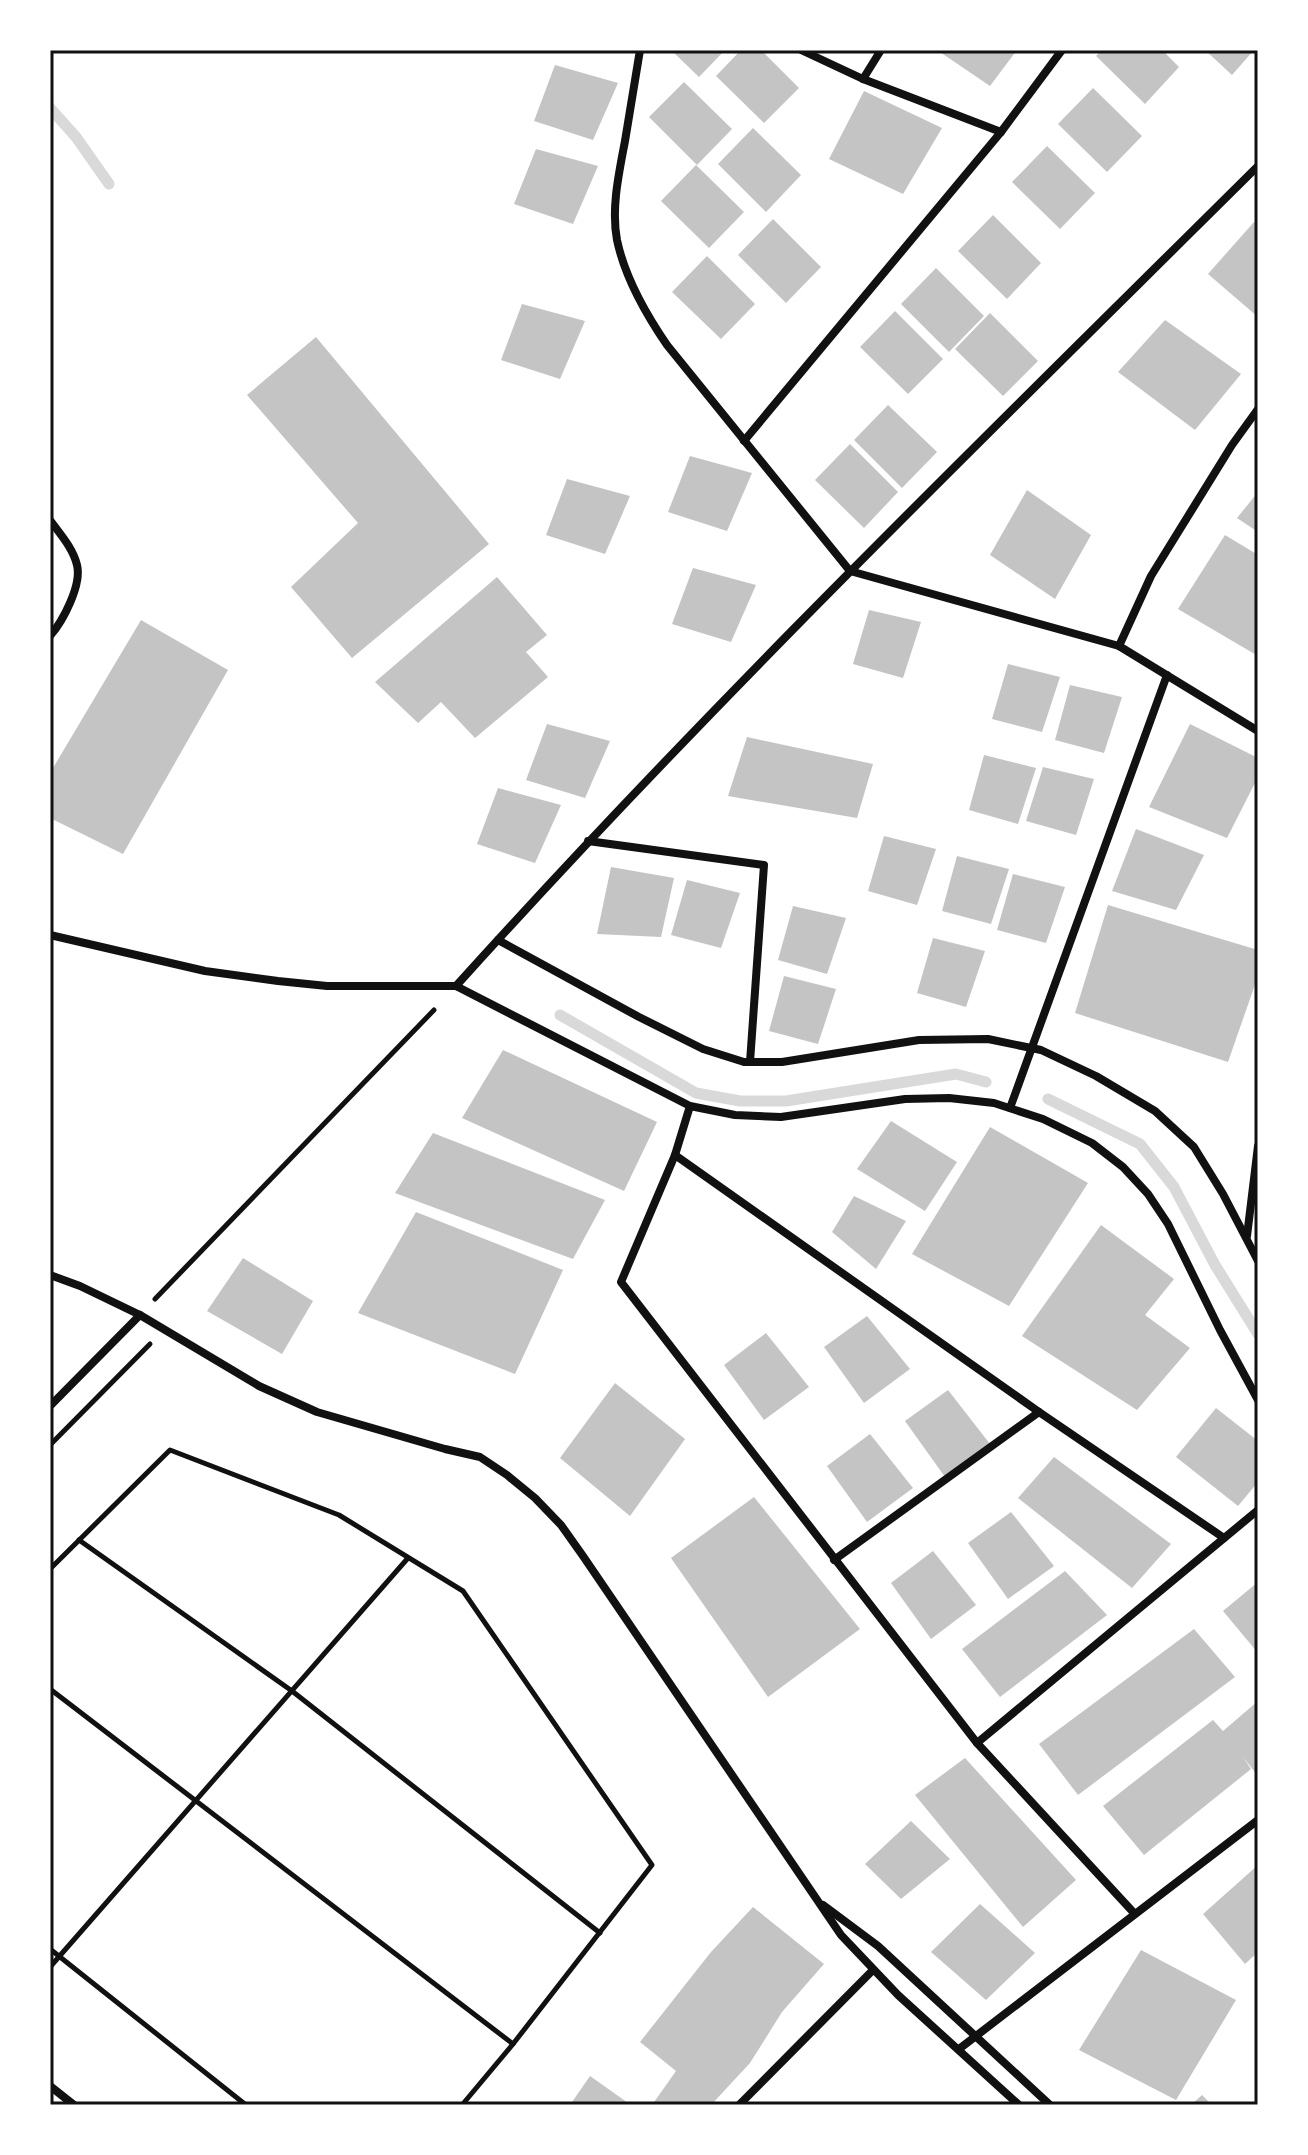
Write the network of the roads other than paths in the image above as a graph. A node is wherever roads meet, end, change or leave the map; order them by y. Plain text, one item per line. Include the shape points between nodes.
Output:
1 (640, 50) edge
2 (801, 50) edge
3 (881, 50) edge
4 (1062, 50) edge
5 (863, 79) junction
6 (1001, 132) junction
7 (1258, 166) edge
8 (1258, 409) edge
9 (744, 441) junction
10 (50, 520) edge
11 (850, 571) junction
12 (50, 636) edge
13 (1119, 646) junction
14 (1167, 675) junction
15 (1258, 731) edge
16 (588, 841) junction
17 (50, 935) edge
18 (498, 940) junction
19 (456, 986) junction
20 (1033, 1048) junction
21 (750, 1062) junction
22 (690, 1106) junction
23 (1010, 1108) junction
24 (1258, 1146) edge
25 (675, 1155) junction
26 (1246, 1239) junction
27 (1258, 1261) edge
28 (50, 1275) edge
29 (140, 1315) junction
30 (1258, 1400) edge
31 (50, 1406) edge
32 (1039, 1412) junction
33 (1258, 1510) edge
34 (1224, 1538) junction
35 (834, 1560) junction
36 (977, 1743) junction
37 (1258, 1820) edge
38 (816, 1899) junction
39 (1134, 1913) junction
40 (873, 1970) junction
41 (976, 2036) junction
42 (959, 2049) junction
43 (50, 2086) edge
44 (74, 2105) edge
45 (739, 2105) edge
46 (1019, 2105) edge
47 (1050, 2105) edge

1 - 9 street via 619,172 617,238 649,319
2 - 5 street
3 - 5 street
4 - 6 street
5 - 6 street
6 - 9 street
7 - 11 street
8 - 13 street via 1151,576
9 - 11 street
10 - 12 street via 78,567 74,593
11 - 13 street
11 - 16 street
13 - 14 street
14 - 15 street
14 - 20 street
16 - 18 street
16 - 21 street via 764,865
17 - 19 street via 205,971 278,981
18 - 19 street
18 - 21 street via 703,1049
19 - 22 street
20 - 21 street via 988,1039 919,1040 782,1062
20 - 23 street
20 - 26 street via 1096,1076 1155,1111 1194,1147
22 - 23 street via 781,1117 905,1099 949,1098
22 - 25 street
23 - 30 street via 1092,1143 1148,1194
24 - 26 street
25 - 32 street
25 - 35 street via 621,1282
26 - 27 street
28 - 29 street
29 - 31 street
29 - 38 street via 259,1386 317,1412 480,1457 535,1498 583,1556
32 - 34 street
32 - 35 street
33 - 34 street
34 - 36 street
35 - 36 street
36 - 39 street
37 - 39 street
38 - 40 street
38 - 41 street via 878,1946
39 - 41 street
40 - 42 street
40 - 45 street
41 - 42 street
41 - 47 street
42 - 46 street
43 - 44 street

